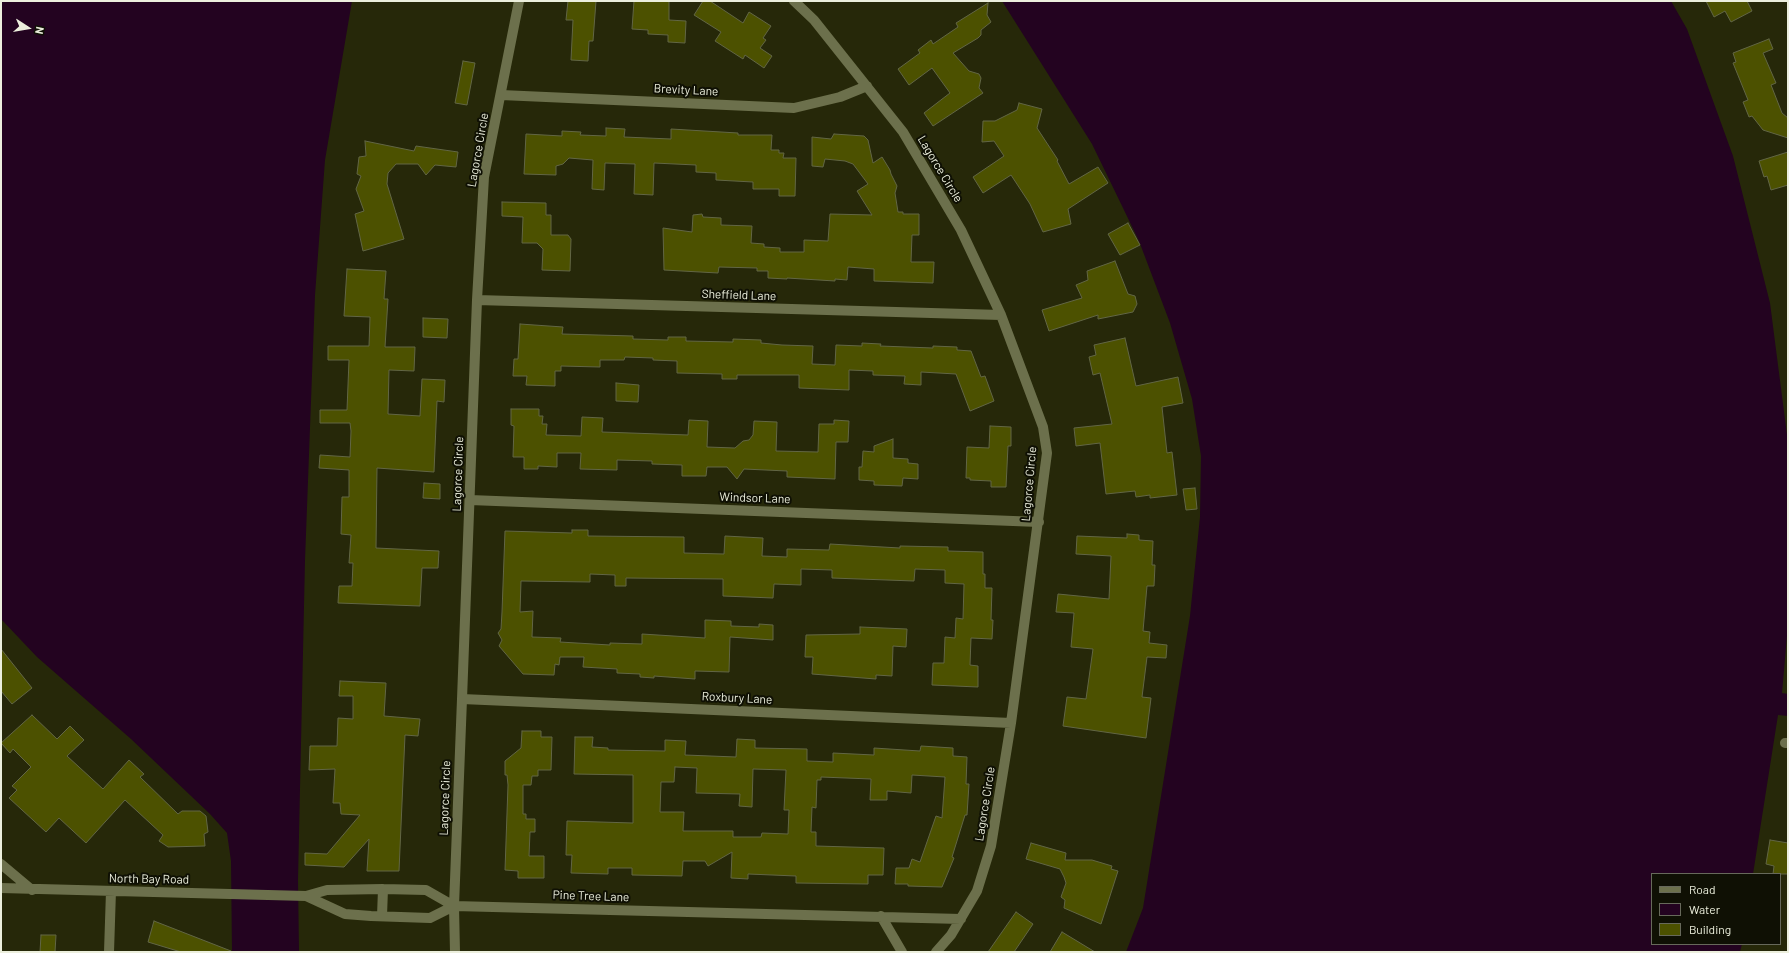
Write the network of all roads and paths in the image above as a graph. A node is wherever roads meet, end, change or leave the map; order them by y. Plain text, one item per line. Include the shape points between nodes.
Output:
1 (519, 1) edge
2 (794, 1) edge
3 (867, 86) junction
4 (501, 94) junction
5 (477, 300) junction
6 (1001, 315) junction
7 (470, 500) junction
8 (1039, 522) junction
9 (462, 699) junction
10 (1011, 723) junction
11 (1, 864) edge
12 (383, 888) junction
13 (2, 889) edge
14 (32, 890) junction
15 (111, 891) junction
16 (306, 896) junction
17 (454, 906) junction
18 (382, 916) junction
19 (881, 916) junction
20 (961, 919) junction
21 (109, 952) edge
22 (455, 952) edge
23 (902, 952) edge
24 (936, 952) edge

1 - 4 street, Lagorce Circle
2 - 3 street, Lagorce Circle via 814,20
3 - 4 street, Brevity Lane via 840,97 794,108
3 - 6 street, Lagorce Circle via 903,132 961,230
4 - 5 street, Lagorce Circle via 484,177
5 - 6 street, Sheffield Lane
5 - 7 street, Lagorce Circle
6 - 8 street, Lagorce Circle via 1043,427 1047,453
7 - 8 street, Windsor Lane
7 - 9 street, Lagorce Circle
8 - 10 street, Lagorce Circle
9 - 10 street, Roxbury Lane
9 - 17 street, Lagorce Circle
10 - 20 street, Lagorce Circle via 991,846 976,891
11 - 14 street
12 - 16 street via 327,890
12 - 17 street via 426,890
12 - 18 street
13 - 14 street, North Bay Road
14 - 15 street, North Bay Road
15 - 16 street, North Bay Road
15 - 21 street
16 - 18 street, Pine Tree Lane via 346,914
17 - 18 street, Pine Tree Lane via 430,918
17 - 19 street, Pine Tree Lane
17 - 22 street, Lagorce Circle
19 - 20 street, Pine Tree Lane
19 - 23 street
20 - 24 street, Lagorce Circle via 951,936

